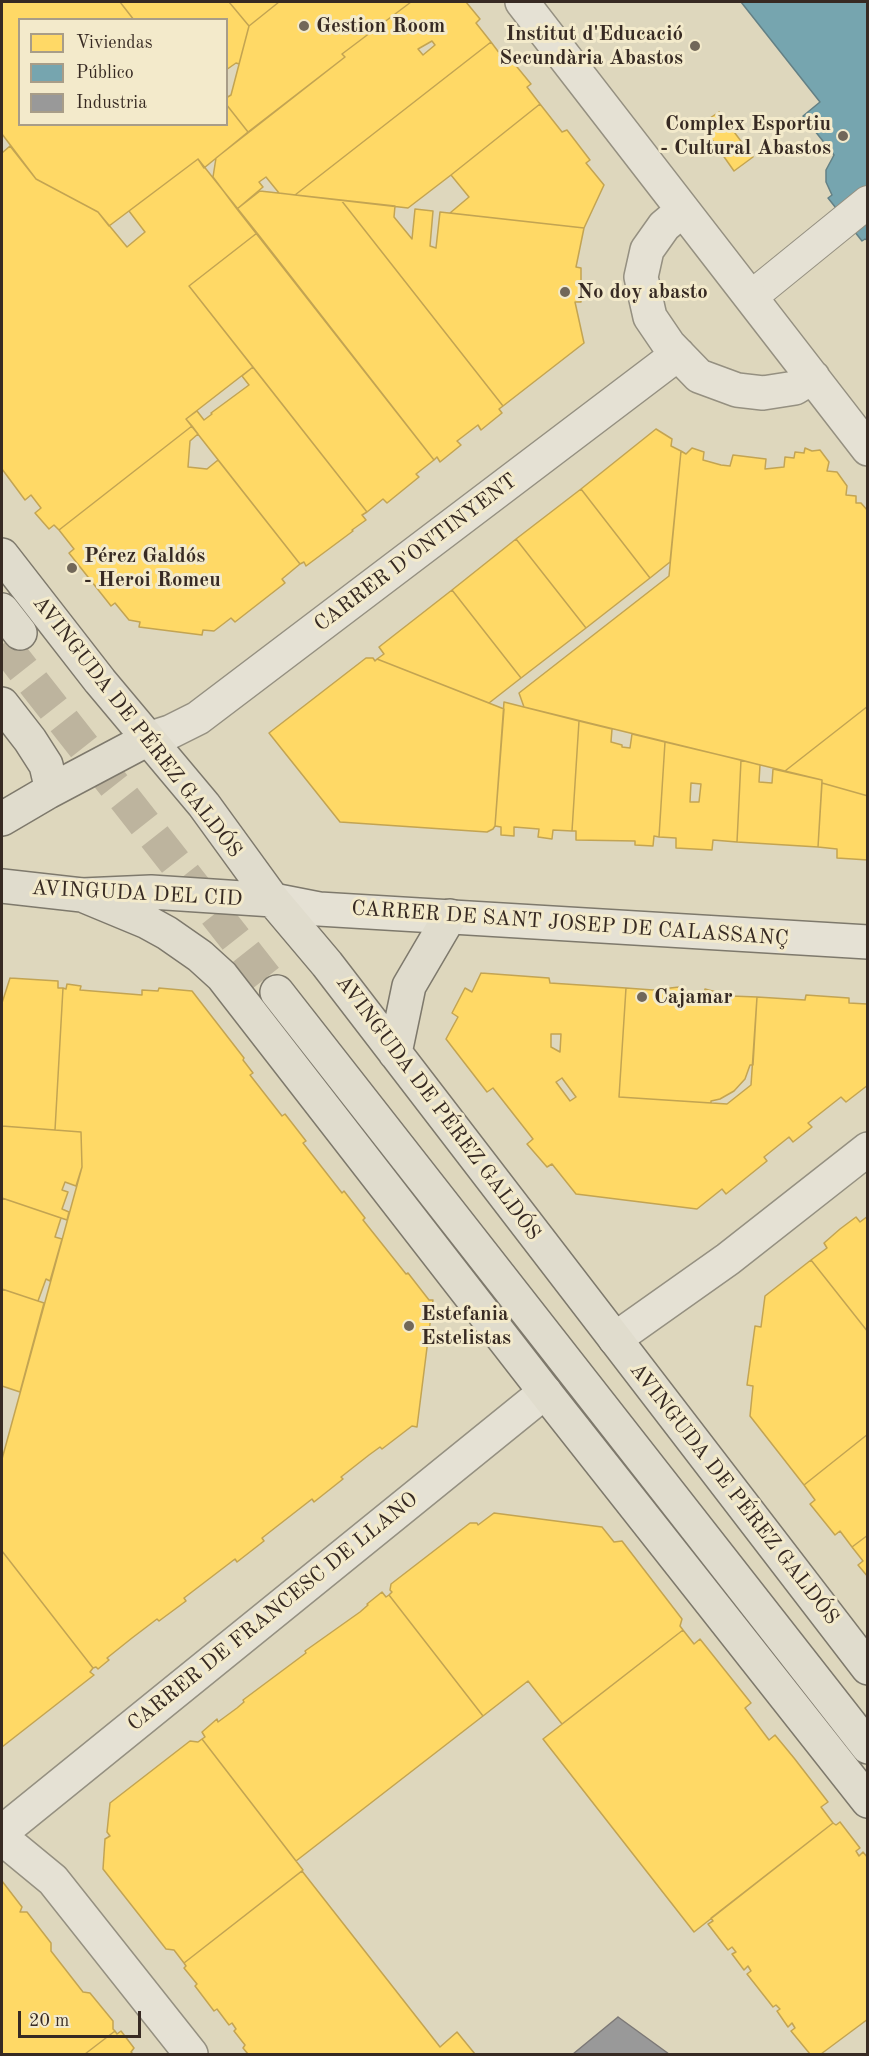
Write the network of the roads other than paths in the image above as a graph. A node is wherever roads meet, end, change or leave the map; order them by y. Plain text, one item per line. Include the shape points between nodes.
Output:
1 (522, 2) edge
2 (867, 202) edge
3 (683, 210) junction
4 (751, 297) junction
5 (678, 354) junction
6 (813, 377) junction
7 (867, 449) edge
8 (2, 555) edge
9 (2, 704) edge
10 (148, 739) junction
11 (48, 792) junction
12 (2, 819) edge
13 (2, 886) edge
14 (82, 895) junction
15 (273, 900) junction
16 (450, 916) junction
17 (867, 942) edge
18 (395, 1053) junction
19 (867, 1149) edge
20 (615, 1338) junction
21 (544, 1392) junction
22 (867, 1668) edge
23 (867, 1718) edge
24 (867, 1747) edge
25 (867, 1801) edge
26 (2, 1832) edge
27 (2, 1838) edge
28 (191, 2055) edge

1 - 3 street
2 - 4 street
3 - 4 street
3 - 5 street via 664,226 647,250 641,277 650,317
4 - 6 street
5 - 6 street via 699,376 736,390 763,393 795,388
5 - 10 street, CARRER D'ONTINYENT via 198,718
6 - 7 street
8 - 10 main road, AVINGUDA DE PÉREZ GALDÓS
9 - 11 main road via 46,765
10 - 11 main road
10 - 15 main road, AVINGUDA DE PÉREZ GALDÓS via 204,805
11 - 12 main road
13 - 14 main road, AVINGUDA DEL CID
14 - 15 main road, AVINGUDA DEL CID via 151,892
14 - 21 main road via 167,933 222,976
15 - 16 street, CARRER DE SANT JOSEP DE CALASSANÇ via 319,909
15 - 18 main road, AVINGUDA DE PÉREZ GALDÓS
16 - 17 street, CARRER DE SANT JOSEP DE CALASSANÇ
16 - 18 main road via 409,986
18 - 20 main road, AVINGUDA DE PÉREZ GALDÓS
19 - 20 street via 728,1258
20 - 22 main road, AVINGUDA DE PÉREZ GALDÓS
21 - 25 main road
21 - 26 street, CARRER DE FRANCESC DE LLANO
23 - 24 main road, AVINGUDA DE PÉREZ GALDÓS via 284,988
27 - 28 street via 53,1880

